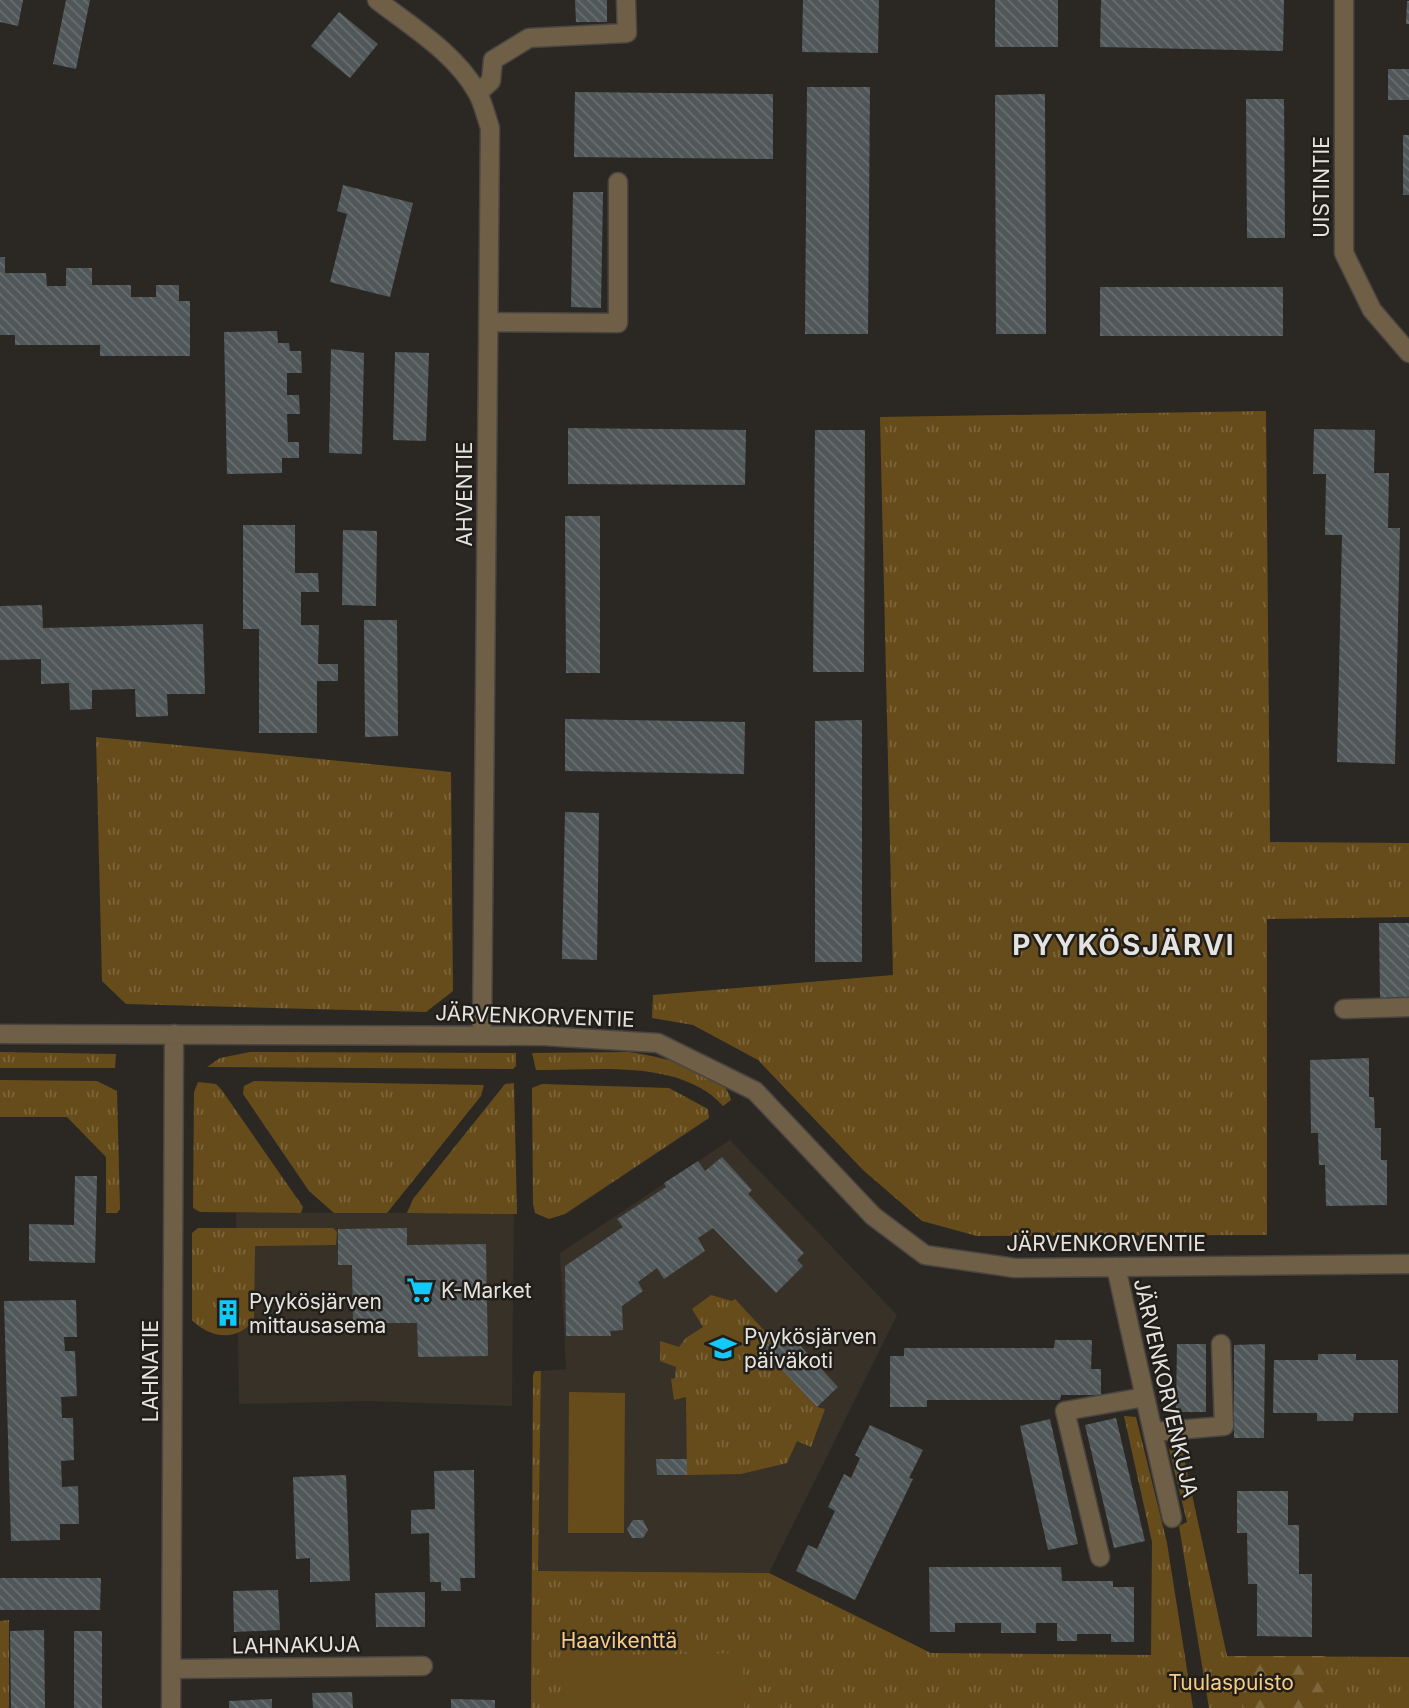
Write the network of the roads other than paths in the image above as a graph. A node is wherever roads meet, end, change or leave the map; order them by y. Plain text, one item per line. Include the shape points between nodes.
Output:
1 (377, 0) edge
2 (626, 0) edge
3 (1344, 0) edge
4 (478, 93) junction
5 (618, 182) dead end
6 (488, 322) junction
7 (1409, 353) edge
8 (1409, 1007) edge
9 (1344, 1009) dead end
10 (0, 1034) edge
11 (174, 1034) junction
12 (482, 1037) junction
13 (1409, 1264) edge
14 (1116, 1267) junction
15 (1221, 1344) dead end
16 (1145, 1397) junction
17 (1153, 1432) junction
18 (1172, 1518) dead end
19 (1100, 1557) dead end
20 (422, 1666) dead end
21 (171, 1670) junction
22 (171, 1708) edge

1 - 4 street, AHVENTIE via 439,48
2 - 4 street via 627,33 529,38 493,60 491,81
3 - 7 street, UISTINTIE via 1344,253 1372,310
4 - 6 street, AHVENTIE via 490,128
5 - 6 street via 618,323
6 - 12 street, AHVENTIE
8 - 9 street
10 - 11 street, JÄRVENKORVENTIE
11 - 12 street, JÄRVENKORVENTIE
11 - 21 street, LAHNATIE
12 - 14 street, JÄRVENKORVENTIE via 658,1043 755,1091 873,1216 925,1255 1015,1268
13 - 14 street, JÄRVENKORVENTIE
14 - 16 street, JÄRVENKORVENKUJA
15 - 17 street via 1224,1426
16 - 17 street, JÄRVENKORVENKUJA
16 - 19 street via 1065,1411
17 - 18 street, JÄRVENKORVENKUJA
20 - 21 street, LAHNAKUJA
21 - 22 street, LAHNATIE

